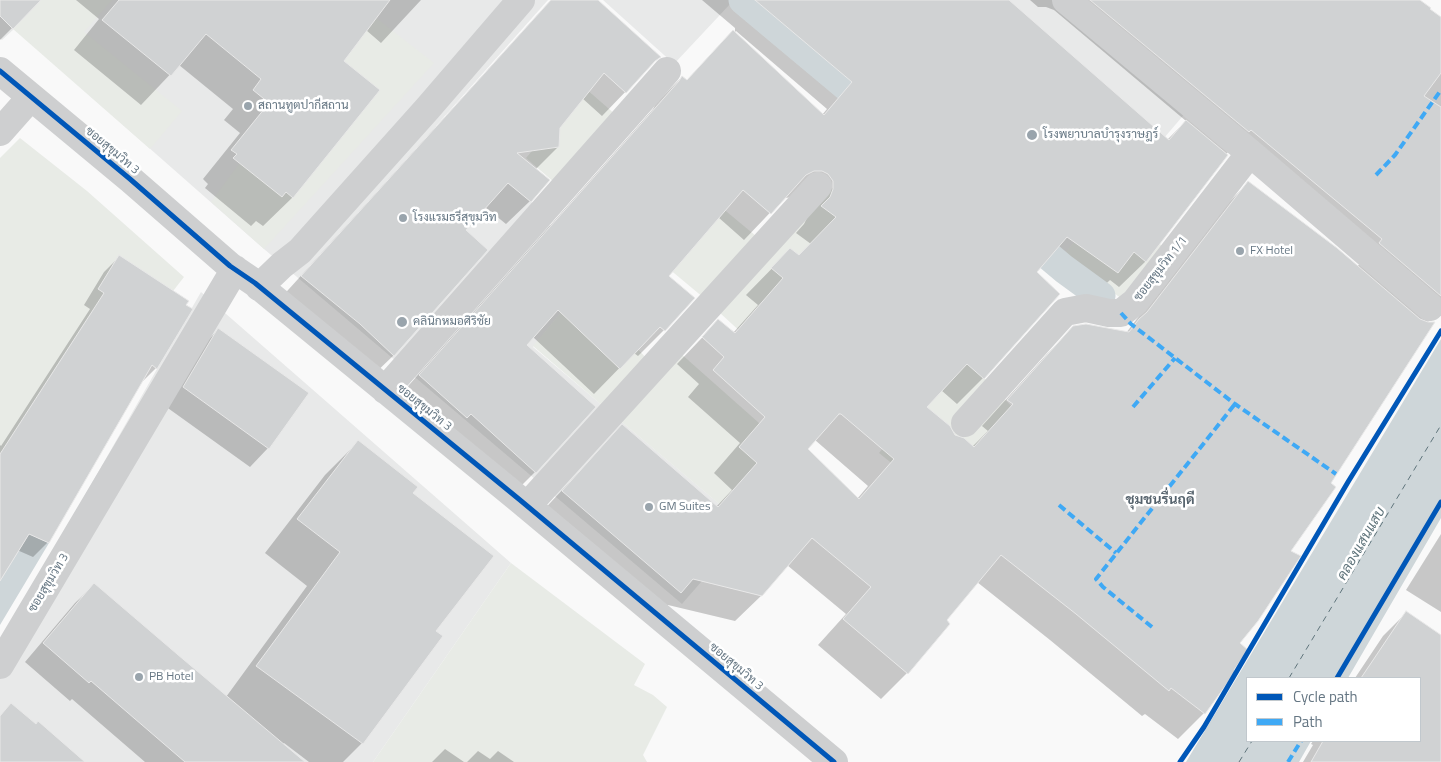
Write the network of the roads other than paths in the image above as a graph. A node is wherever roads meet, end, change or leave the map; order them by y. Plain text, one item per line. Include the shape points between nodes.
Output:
1 (522, 0) edge
2 (1066, 0) edge
3 (0, 71) edge
4 (667, 71) dead end
5 (31, 97) junction
6 (0, 132) edge
7 (1250, 153) junction
8 (818, 186) dead end
9 (235, 269) junction
10 (259, 287) junction
11 (1430, 307) dead end
12 (385, 390) junction
13 (965, 424) dead end
14 (527, 506) junction
15 (0, 665) edge
16 (807, 753) edge
17 (834, 762) edge

1 - 10 street via 300,251
2 - 7 street
3 - 5 street, ซอยสุขุมวิท 3
4 - 12 street
5 - 6 street
5 - 9 street, ซอยสุขุมวิท 3
7 - 11 street
7 - 13 street, ซอยสุขุมวิท 1/1 via 1135,302 1121,313 1086,308 1064,312
8 - 14 street
9 - 10 street, ซอยสุขุมวิท 3
9 - 15 street, ซอยสุขุมวิท 3
10 - 12 street, ซอยสุขุมวิท 3
12 - 14 street, ซอยสุขุมวิท 3
14 - 16 street, ซอยสุขุมวิท 3
16 - 17 street, ซอยสุขุมวิท 3

